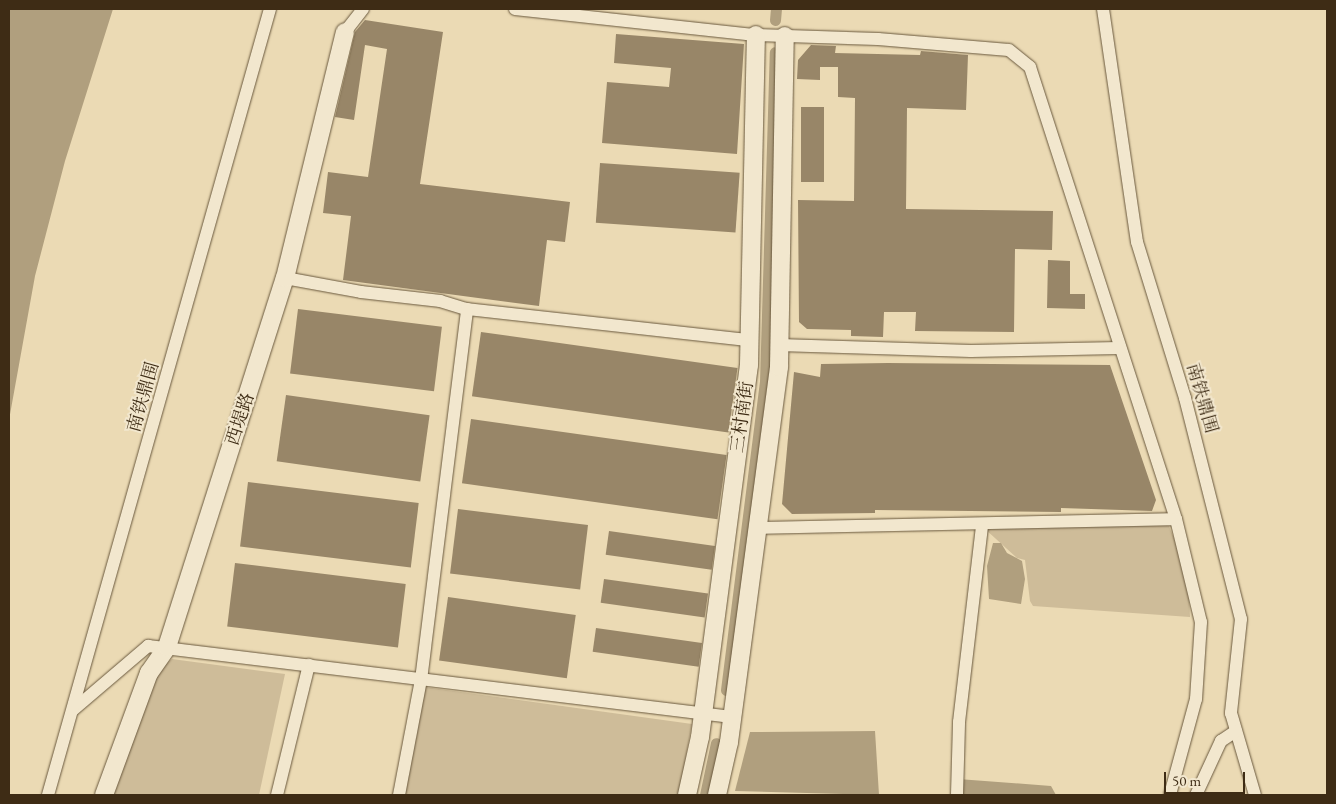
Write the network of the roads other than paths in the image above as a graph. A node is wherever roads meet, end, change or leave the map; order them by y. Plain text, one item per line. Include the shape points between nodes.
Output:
1 (270, 9) edge
2 (363, 9) edge
3 (515, 9) edge
4 (1103, 9) edge
5 (345, 32) joint
6 (756, 35) junction
7 (785, 36) junction
8 (285, 278) junction
9 (467, 309) junction
10 (750, 340) junction
11 (779, 345) junction
12 (1119, 348) junction
13 (1176, 519) junction
14 (982, 525) junction
15 (757, 528) junction
16 (167, 647) junction
17 (308, 665) junction
18 (421, 680) junction
19 (73, 710) junction
20 (703, 713) junction
21 (732, 717) junction
22 (1236, 731) junction
23 (48, 795) edge
24 (104, 795) edge
25 (277, 795) edge
26 (399, 795) edge
27 (687, 795) edge
28 (717, 795) edge
29 (957, 795) edge
30 (1170, 795) edge
31 (1196, 795) edge
32 (1255, 795) edge

1 - 19 street, 南铁鼎围
2 - 5 street
3 - 6 street
4 - 22 street, 南铁鼎围 via 1137,242 1185,398 1241,619 1231,714
5 - 8 street, 西堤路
6 - 7 street
6 - 10 street, 三村南街
7 - 11 street, 三村南街
7 - 12 street via 878,39 1009,50 1030,67
8 - 9 street via 361,292 440,301
8 - 16 street, 西堤路
9 - 10 street
9 - 18 street
10 - 20 street, 三村南街
11 - 12 street via 970,351
11 - 15 street, 三村南街
12 - 13 street
13 - 14 street
13 - 30 street via 1201,622 1196,699
14 - 15 street
14 - 29 street via 959,722
15 - 21 street, 三村南街
16 - 17 street
16 - 19 street via 148,646
16 - 24 street, 西堤路 via 149,673
17 - 18 street
17 - 25 street
18 - 20 street
18 - 26 street
19 - 23 street, 南铁鼎围
20 - 21 street
20 - 27 street, 三村南街
21 - 28 street, 三村南街
22 - 31 street via 1221,742
22 - 32 street, 南铁鼎围

